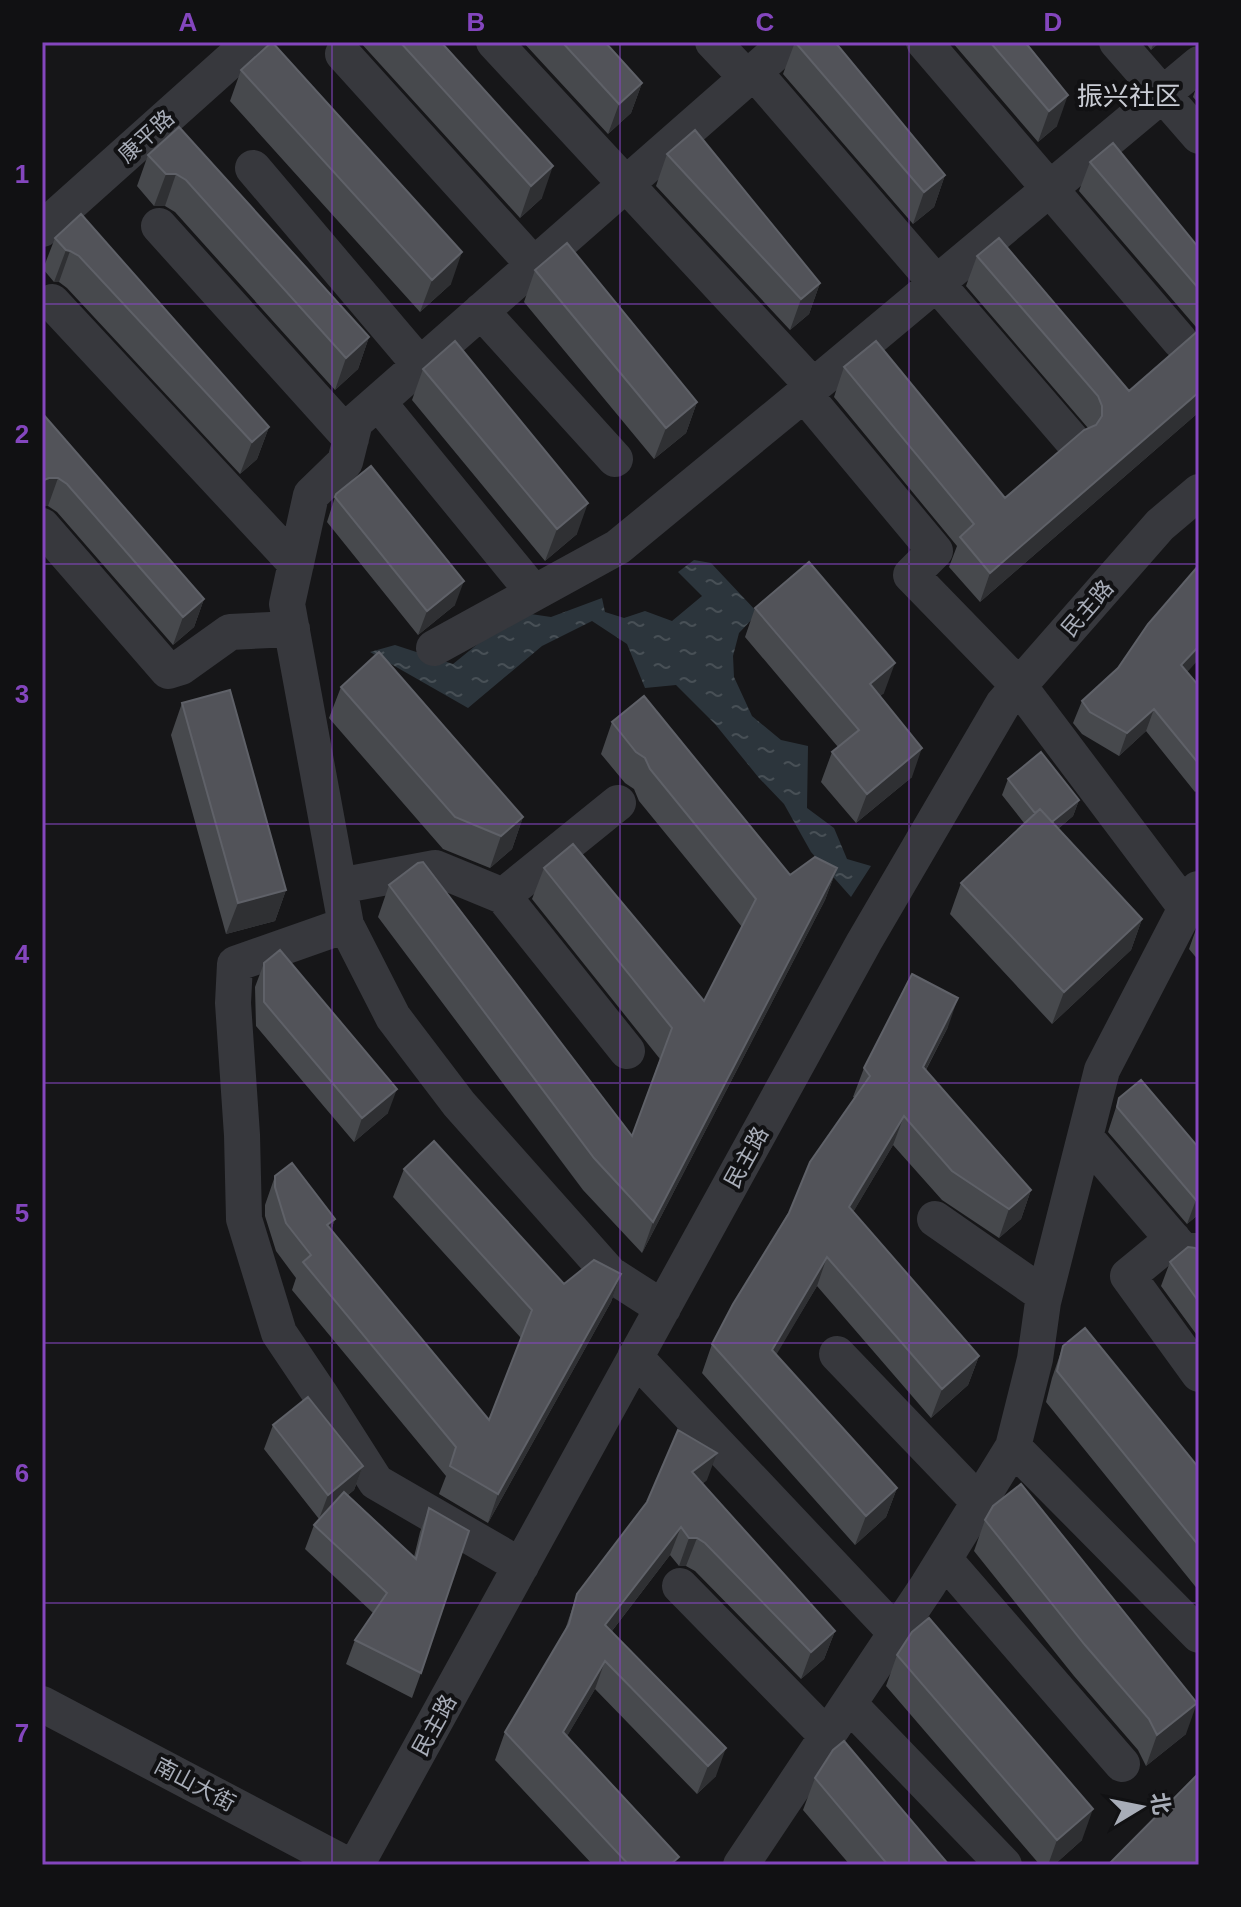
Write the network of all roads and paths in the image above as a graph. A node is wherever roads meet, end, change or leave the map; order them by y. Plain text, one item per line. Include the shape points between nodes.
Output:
1 (251, 42) edge
2 (494, 42) edge
3 (713, 42) edge
4 (788, 42) edge
5 (924, 42) edge
6 (1117, 42) edge
7 (343, 54) dead end
8 (1199, 64) edge
9 (750, 75) junction
10 (1162, 94) junction
11 (1199, 136) edge
12 (253, 168) dead end
13 (626, 184) junction
14 (1049, 189) junction
15 (159, 226) dead end
16 (42, 229) edge
17 (534, 265) junction
18 (936, 283) junction
19 (52, 302) dead end
20 (481, 311) junction
21 (1180, 341) dead end
22 (420, 365) junction
23 (809, 390) junction
24 (378, 402) junction
25 (351, 439) junction
26 (1071, 439) edge
27 (615, 459) dead end
28 (1199, 492) edge
29 (42, 526) edge
30 (296, 564) junction
31 (534, 593) junction
32 (292, 629) junction
33 (434, 648) dead end
34 (1019, 686) junction
35 (618, 803) dead end
36 (339, 886) junction
37 (503, 896) junction
38 (1192, 898) edge
39 (346, 925) junction
40 (627, 1051) dead end
41 (1085, 1137) junction
42 (935, 1219) dead end
43 (1186, 1245) edge
44 (1044, 1295) junction
45 (663, 1308) junction
46 (837, 1354) dead end
47 (635, 1357) junction
48 (1199, 1374) edge
49 (1013, 1447) junction
50 (979, 1502) junction
51 (944, 1559) junction
52 (521, 1566) junction
53 (680, 1586) dead end
54 (896, 1633) junction
55 (1199, 1635) edge
56 (42, 1704) edge
57 (849, 1704) junction
58 (42, 1729) edge
59 (827, 1736) junction
60 (1122, 1764) dead end
61 (296, 1865) edge
62 (347, 1865) edge
63 (353, 1865) edge
64 (741, 1865) edge
65 (1004, 1865) edge

1 - 16 street, 康平路
2 - 13 street
3 - 9 street
4 - 9 street
5 - 14 street
6 - 10 street
7 - 17 street
8 - 10 street
9 - 13 street
9 - 18 street
10 - 11 street
10 - 14 street
12 - 22 street
13 - 17 street
13 - 23 street
14 - 18 street
14 - 21 street
15 - 25 street
17 - 20 street
18 - 23 street
18 - 26 street
19 - 30 street
20 - 22 street
20 - 27 street
22 - 24 street
23 - 31 street via 618,547
23 - 34 street via 935,551 911,575
24 - 25 street via 355,422
24 - 31 street
25 - 30 street via 345,462 311,495
28 - 34 street, 民主路 via 1160,525
29 - 32 street via 168,671 230,632
30 - 32 street via 287,604
31 - 33 street
32 - 36 street
34 - 38 street
34 - 45 street, 民主路 via 1003,704 864,942
35 - 37 street
36 - 37 street via 435,868
36 - 39 street
37 - 40 street
38 - 41 street via 1102,1070
39 - 45 street via 393,1017 459,1104 610,1274
39 - 52 street via 235,964 244,1219 279,1333 376,1482
41 - 43 street
41 - 44 street
42 - 44 street
43 - 48 street via 1128,1276
44 - 49 street
45 - 47 street, 民主路
46 - 50 street
47 - 52 street, 民主路
47 - 54 street
49 - 50 street
49 - 55 street
50 - 51 street
51 - 54 street
51 - 60 street
52 - 63 street, 民主路
53 - 59 street
54 - 57 street
56 - 62 street, 南山大街
57 - 59 street
57 - 65 street
58 - 61 street, 南山大街
59 - 64 street

